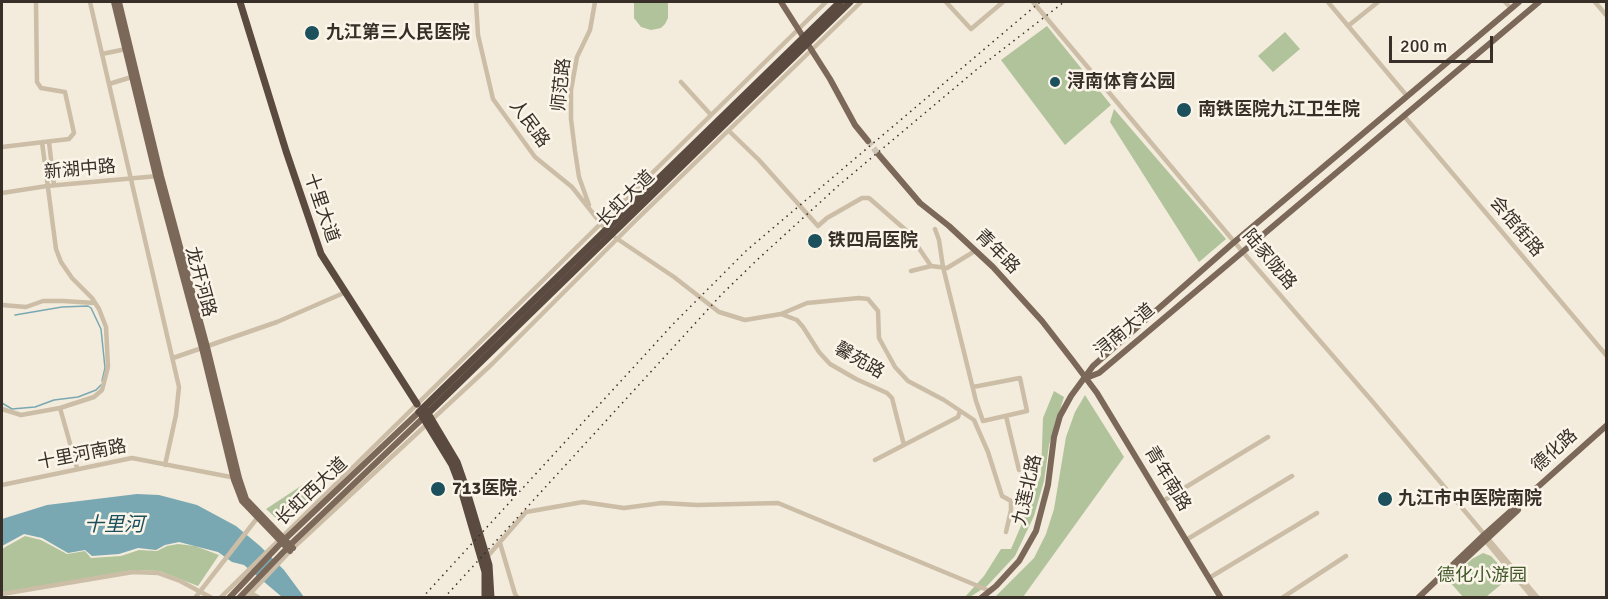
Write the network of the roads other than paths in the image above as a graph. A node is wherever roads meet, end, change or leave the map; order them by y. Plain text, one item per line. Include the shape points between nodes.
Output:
1 (36, 2) edge
2 (90, 2) edge
3 (114, 2) edge
4 (119, 2) edge
5 (240, 2) edge
6 (476, 2) edge
7 (595, 2) edge
8 (782, 2) edge
9 (826, 2) edge
10 (840, 2) edge
11 (850, 2) edge
12 (861, 2) edge
13 (946, 2) edge
14 (1003, 2) edge
15 (1034, 2) edge
16 (1328, 2) edge
17 (1378, 2) edge
18 (1505, 2) edge
19 (1519, 2) edge
20 (1539, 2) edge
21 (1595, 2) edge
22 (1510, 8) junction
23 (1606, 15) edge
24 (1348, 26) junction
25 (798, 29) junction
26 (807, 43) junction
27 (127, 48) junction
28 (102, 54) junction
29 (134, 76) junction
30 (681, 82) dead end
31 (109, 84) junction
32 (1407, 96) junction
33 (711, 115) junction
34 (1404, 116) junction
35 (729, 131) junction
36 (868, 141) tunnel mouth
37 (42, 142) junction
38 (49, 142) junction
39 (2, 147) edge
40 (879, 155) tunnel mouth
41 (158, 176) junction
42 (131, 178) junction
43 (51, 185) junction
44 (2, 193) edge
45 (589, 208) junction
46 (600, 222) junction
47 (935, 229) dead end
48 (611, 235) junction
49 (1236, 241) junction
50 (975, 251) junction
51 (1242, 251) junction
52 (931, 266) junction
53 (943, 267) junction
54 (911, 271) dead end
55 (346, 292) junction
56 (96, 303) junction
57 (2, 305) edge
58 (781, 314) junction
59 (205, 348) junction
60 (1606, 356) edge
61 (173, 358) junction
62 (1085, 378) junction
63 (973, 387) junction
64 (60, 408) junction
65 (2, 409) edge
66 (960, 411) junction
67 (424, 414) junction
68 (1006, 416) junction
69 (1606, 426) edge
70 (1606, 430) edge
71 (1268, 437) dead end
72 (904, 446) junction
73 (875, 460) dead end
74 (165, 465) junction
75 (77, 468) junction
76 (1019, 470) dead end
77 (1292, 476) dead end
78 (236, 478) junction
79 (2, 485) edge
80 (1163, 501) junction
81 (1317, 513) dead end
82 (258, 517) junction
83 (1006, 532) dead end
84 (1485, 538) junction
85 (1186, 540) junction
86 (500, 543) junction
87 (284, 545) junction
88 (1346, 556) dead end
89 (487, 557) junction
90 (1209, 578) junction
91 (247, 586) junction
92 (200, 591) junction
93 (990, 591) junction
94 (2, 594) edge
95 (195, 597) edge
96 (212, 597) edge
97 (220, 597) edge
98 (229, 597) edge
99 (239, 597) edge
100 (246, 597) edge
101 (259, 597) edge
102 (485, 597) edge
103 (491, 597) edge
104 (518, 597) edge
105 (981, 597) edge
106 (1221, 597) edge
107 (1282, 597) edge
108 (1418, 597) edge
109 (1423, 597) edge
110 (1533, 597) edge
111 (1538, 597) edge

1 - 38 street via 37,82 40,88 65,93 74,133 69,139
2 - 28 street
3 - 27 main road, 龙开河路
4 - 27 main road, 龙开河路
5 - 55 highway, 十里大道 via 321,254
6 - 45 street, 人民路 via 478,34 494,99 535,157 572,187
7 - 45 street, 师范路 via 571,90 575,151
8 - 25 main road
9 - 25 street
10 - 26 highway, 长虹大道
11 - 26 highway, 长虹大道
12 - 26 street
13 - 14 street via 971,29
15 - 49 street, 陆家陇路
16 - 24 street
17 - 24 street
18 - 22 street
19 - 22 main road, 浔南大道
20 - 34 main road, 浔南大道
21 - 23 street
22 - 32 main road, 浔南大道
24 - 32 street
25 - 26 main road
25 - 33 street
26 - 35 street
26 - 36 main road
26 - 48 highway, 长虹大道
27 - 28 street
27 - 29 main road, 龙开河路
28 - 31 street
29 - 31 street
29 - 41 main road, 龙开河路
30 - 33 street
31 - 42 street
32 - 49 main road, 浔南大道
33 - 46 street
34 - 51 main road, 浔南大道
34 - 60 street, 会馆街路
35 - 48 street
35 - 52 street via 818,226 862,198 869,198 908,232
37 - 38 street
37 - 39 street
37 - 43 street
38 - 43 street
40 - 50 main road, 青年路 via 920,203
41 - 42 street, 新湖中路
41 - 59 main road, 龙开河路
42 - 43 street, 新湖中路
42 - 61 street
43 - 44 street, 新湖中路
43 - 56 street via 56,249 72,278
45 - 46 street, 人民路
46 - 48 street, 人民路
46 - 67 street
47 - 53 street
48 - 58 street, 人民路 via 719,312 745,320
48 - 67 highway, 长虹大道
49 - 51 street, 陆家陇路
49 - 62 main road, 浔南大道 via 1093,366
50 - 53 street
50 - 62 main road, 青年路 via 1042,321
51 - 62 main road, 浔南大道 via 1099,373
51 - 84 street, 陆家陇路
52 - 53 street
52 - 54 street
53 - 63 street
55 - 59 street
55 - 67 highway, 十里大道
56 - 57 street via 43,301 26,307
56 - 64 street via 106,327 105,382 94,397
58 - 66 street via 807,303 868,299 878,311 879,338 895,367 908,381
58 - 72 street, 馨苑路 via 804,327 830,364 892,398
59 - 61 street
59 - 78 main road, 龙开河路
61 - 74 street via 179,396
62 - 80 main road, 青年南路
62 - 93 main road, 九莲北路 via 1060,416 1036,531 1019,561
63 - 68 street via 983,421
63 - 68 street via 1020,378 1027,411
64 - 65 street via 21,415
64 - 75 street
66 - 72 street via 958,417
66 - 83 street via 974,420 1002,496 1011,501
67 - 87 main road, 长虹西大道
67 - 87 street
67 - 89 highway, 十里大道 via 457,462
67 - 102 highway, 十里大道 via 460,486 485,572
68 - 76 street
69 - 84 main road, 德化路
70 - 84 main road, 德化路
71 - 80 street
72 - 73 street
74 - 75 street, 十里河南路 via 132,458
74 - 78 street, 十里河南路
75 - 79 street, 十里河南路
77 - 85 street
78 - 82 main road, 龙开河路
80 - 85 main road, 青年南路
81 - 90 street
82 - 87 main road, 龙开河路
82 - 92 street
84 - 108 main road, 德化路
84 - 109 main road, 德化路
84 - 110 street
84 - 111 street
85 - 90 main road, 青年南路
86 - 89 street
86 - 93 street via 526,512 583,502 624,508 662,503 778,502
86 - 104 street
87 - 91 main road, 长虹西大道
87 - 91 street
88 - 107 street
89 - 103 highway, 十里大道
90 - 106 main road, 青年南路
91 - 97 street
91 - 98 main road, 长虹西大道
91 - 99 main road, 长虹西大道
91 - 100 street
91 - 101 street
92 - 94 street via 158,573 133,572
92 - 95 street
92 - 96 street
93 - 105 main road, 九莲北路

